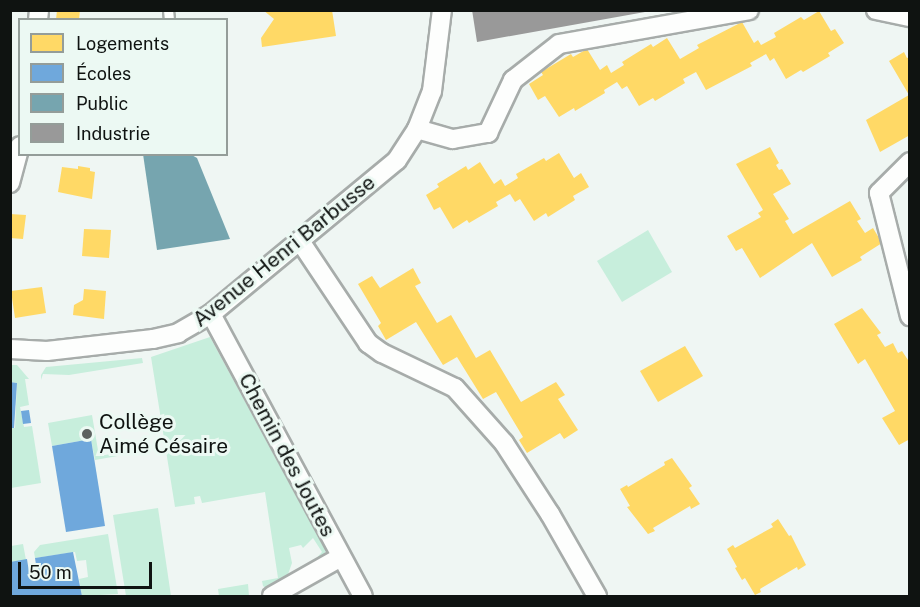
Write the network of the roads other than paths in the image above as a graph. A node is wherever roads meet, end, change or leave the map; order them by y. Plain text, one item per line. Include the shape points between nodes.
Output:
1 (442, 10) edge
2 (749, 10) edge
3 (876, 10) edge
4 (909, 17) edge
5 (417, 129) junction
6 (18, 153) edge
7 (909, 162) edge
8 (10, 183) edge
9 (300, 241) junction
10 (211, 314) junction
11 (909, 316) edge
12 (10, 349) edge
13 (341, 557) junction
14 (272, 597) edge
15 (363, 597) edge
16 (597, 597) edge

1 - 5 street, Avenue Henri Barbusse via 432,91
2 - 5 street via 559,44 513,80 488,133 453,139
3 - 4 street
5 - 9 street, Avenue Henri Barbusse via 397,160
6 - 8 street
7 - 11 street via 879,193
9 - 10 street, Avenue Henri Barbusse
9 - 16 street via 368,343 382,354 455,388 504,443
10 - 12 street, Avenue Henri Barbusse via 178,333 153,339 47,351
10 - 13 street, Chemin des Joutes
13 - 14 street
13 - 15 street, Chemin des Joutes

